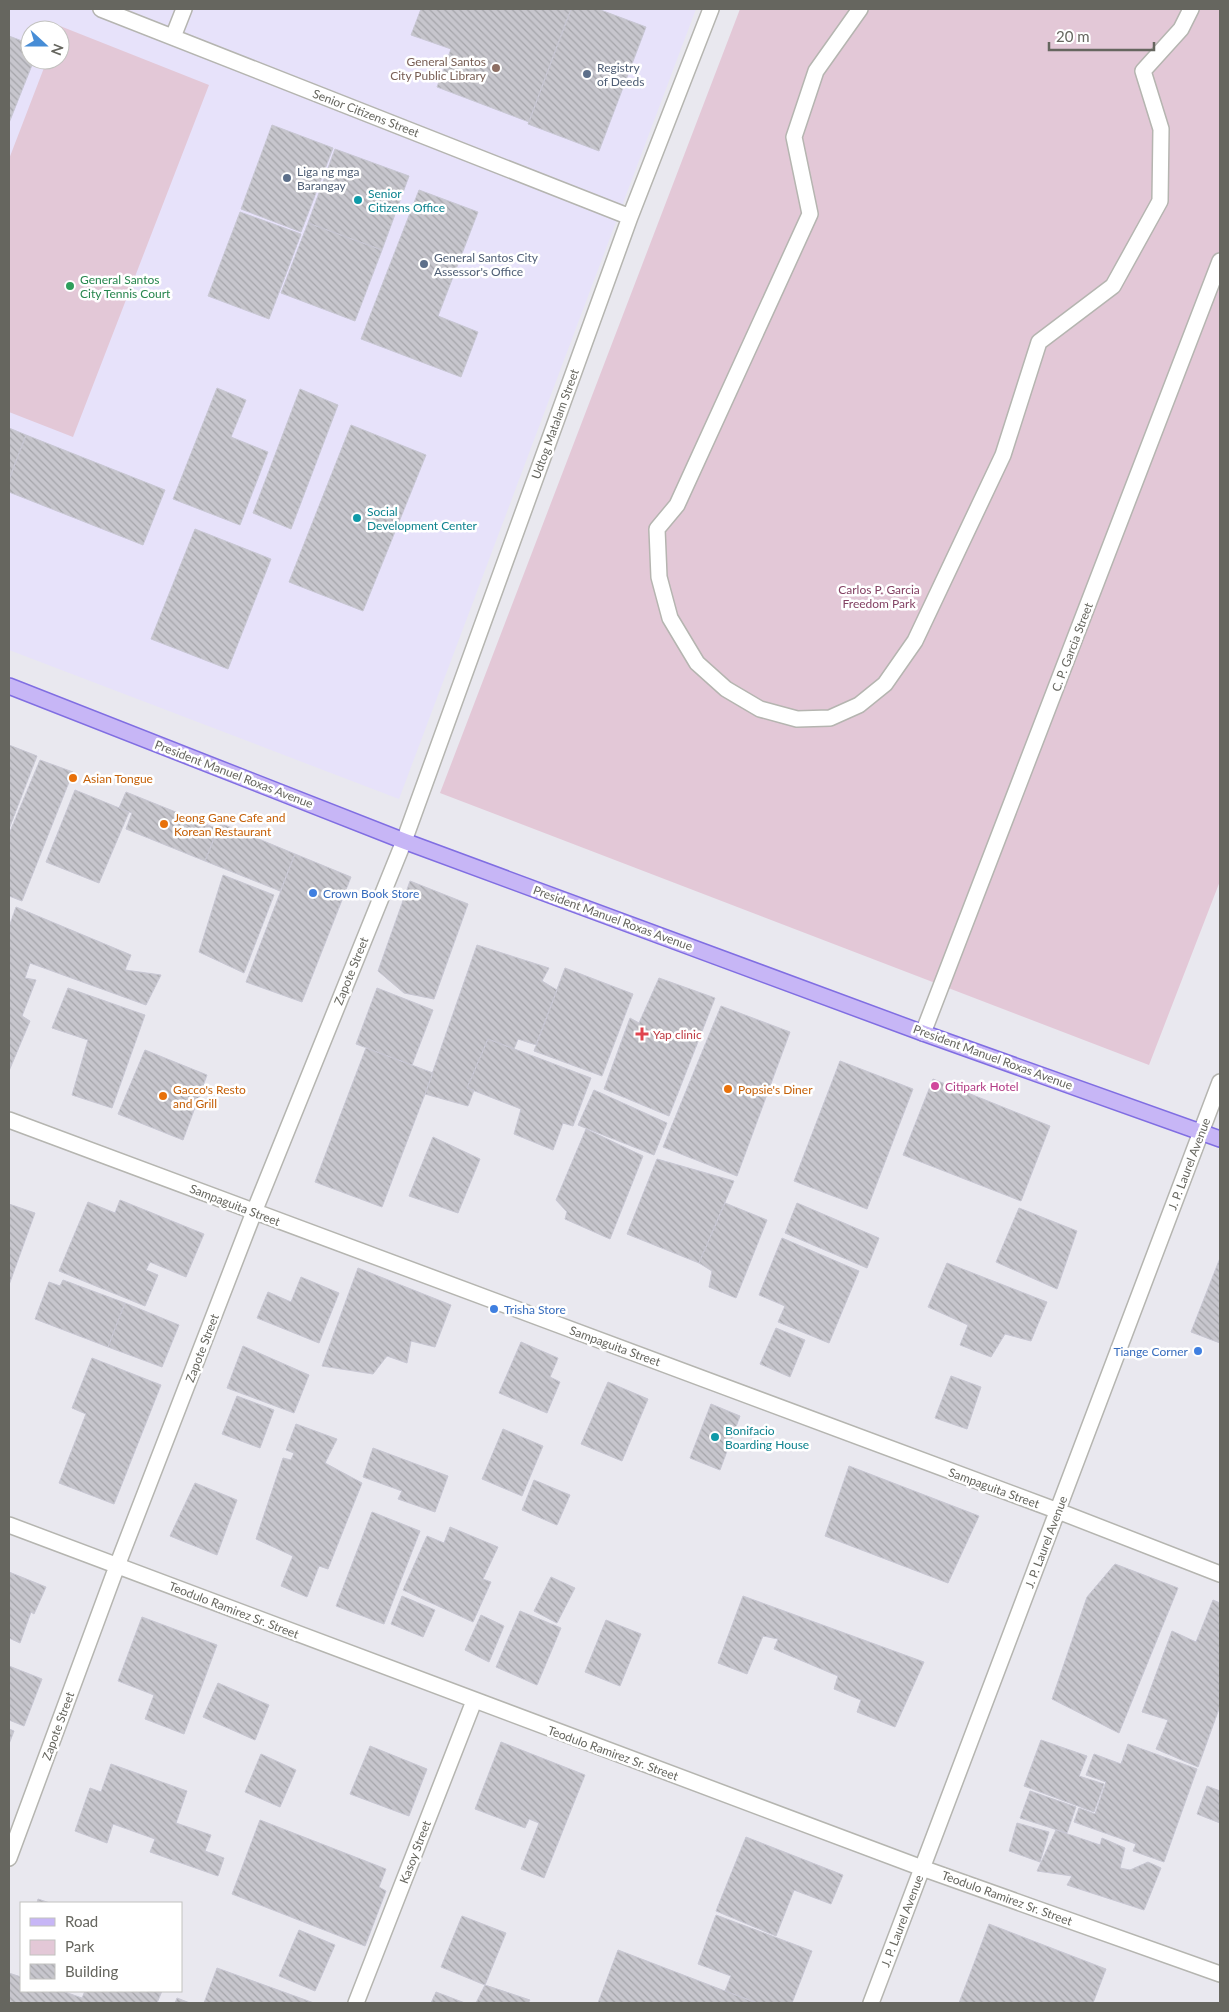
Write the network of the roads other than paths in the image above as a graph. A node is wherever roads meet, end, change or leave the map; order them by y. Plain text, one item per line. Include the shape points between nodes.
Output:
1 (102, 9) edge
2 (184, 9) edge
3 (711, 9) edge
4 (860, 9) edge
5 (1191, 9) edge
6 (173, 37) junction
7 (630, 217) junction
8 (1220, 261) edge
9 (9, 686) edge
10 (404, 841) junction
11 (923, 1033) junction
12 (1220, 1082) edge
13 (9, 1120) edge
14 (1202, 1131) junction
15 (1220, 1139) edge
16 (254, 1212) junction
17 (1058, 1511) junction
18 (9, 1525) edge
19 (118, 1566) junction
20 (1220, 1574) edge
21 (474, 1701) junction
22 (9, 1858) edge
23 (922, 1868) junction
24 (1220, 1974) edge
25 (356, 2003) edge
26 (871, 2003) edge

1 - 6 street, Senior Citizens Street
2 - 6 street
3 - 7 street, Udtog Matalam Street
4 - 5 street via 816,71 794,137 810,214 677,505 657,530 659,576 670,618 697,663 726,689 760,709 797,719 830,718 859,705 885,684 915,641 1003,455 1039,342 1113,286 1160,201 1161,129 1143,71 1181,29
6 - 7 street, Senior Citizens Street
7 - 10 street, Udtog Matalam Street
8 - 11 street, C. P. Garcia Street
9 - 10 main road, President Manuel Roxas Avenue
10 - 11 main road, President Manuel Roxas Avenue
10 - 16 street, Zapote Street
11 - 14 main road, President Manuel Roxas Avenue
12 - 14 street, J. P. Laurel Avenue
13 - 16 street, Sampaguita Street
14 - 15 main road, President Manuel Roxas Avenue
14 - 17 street, J. P. Laurel Avenue
16 - 17 street, Sampaguita Street
16 - 19 street, Zapote Street
17 - 20 street, Sampaguita Street
17 - 23 street, J. P. Laurel Avenue
18 - 19 street, Teodulo Ramirez Sr. Street
19 - 21 street, Teodulo Ramirez Sr. Street
19 - 22 street, Zapote Street
21 - 23 street, Teodulo Ramirez Sr. Street
21 - 25 street, Kasoy Street
23 - 24 street, Teodulo Ramirez Sr. Street
23 - 26 street, J. P. Laurel Avenue

